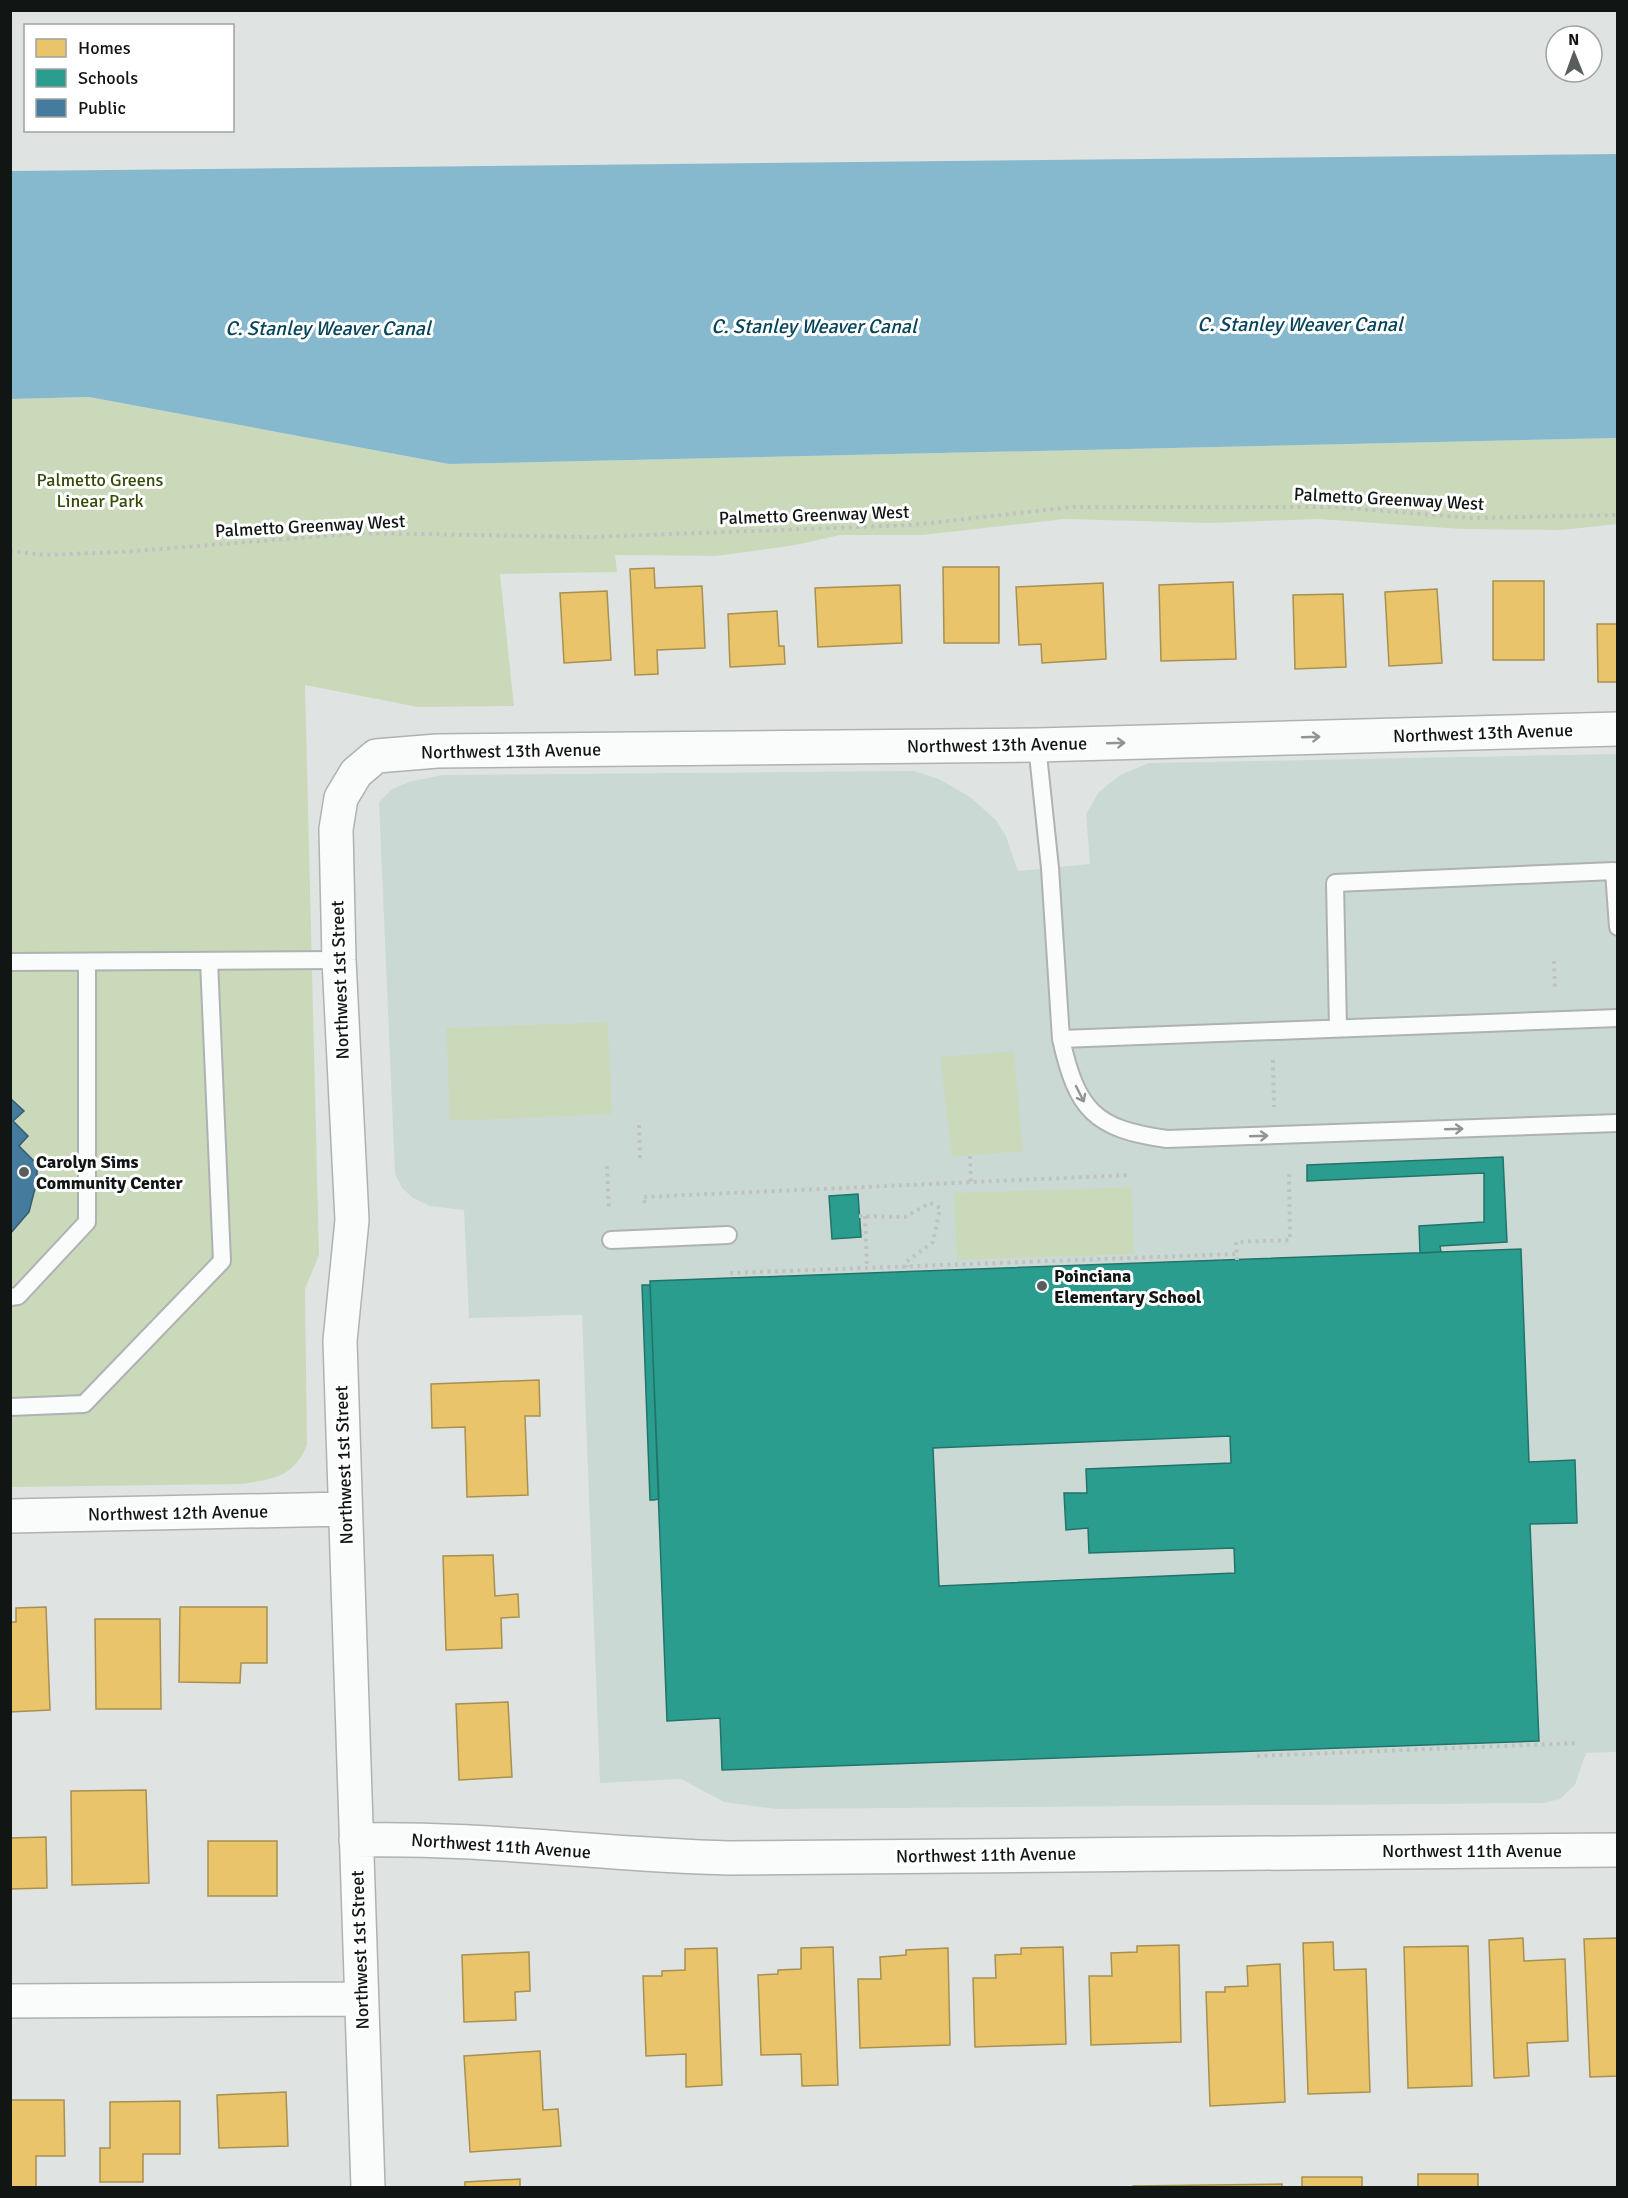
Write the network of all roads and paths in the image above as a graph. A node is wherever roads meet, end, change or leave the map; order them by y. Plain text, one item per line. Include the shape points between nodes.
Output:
1 (1617, 515) edge
2 (10, 551) edge
3 (1617, 729) edge
4 (1037, 745) junction
5 (376, 756) joint
6 (1617, 927) edge
7 (339, 960) junction
8 (209, 961) junction
9 (1554, 961) dead end
10 (10, 962) edge
11 (87, 962) junction
12 (1555, 993) dead end
13 (1617, 1018) edge
14 (1338, 1028) junction
15 (1061, 1039) junction
16 (1273, 1051) dead end
17 (1274, 1110) dead end
18 (1617, 1123) edge
19 (639, 1125) dead end
20 (969, 1156) dead end
21 (640, 1159) dead end
22 (607, 1166) dead end
23 (1289, 1172) dead end
24 (1129, 1175) dead end
25 (971, 1183) junction
26 (645, 1203) dead end
27 (609, 1205) dead end
28 (859, 1216) dead end
29 (865, 1216) junction
30 (728, 1235) dead end
31 (611, 1240) dead end
32 (1236, 1254) junction
33 (1237, 1260) dead end
34 (907, 1267) junction
35 (867, 1268) junction
36 (730, 1273) dead end
37 (10, 1297) edge
38 (10, 1407) edge
39 (345, 1509) junction
40 (10, 1516) edge
41 (1579, 1743) dead end
42 (1257, 1756) dead end
43 (356, 1840) junction
44 (1617, 1850) edge
45 (361, 1999) junction
46 (10, 2001) edge
47 (368, 2187) edge

1 - 2 path, Palmetto Greenway West via 1473,518 1335,507 1073,507 876,526 592,537 360,533 122,552 44,555
4 -> 3 street, Northwest 13th Avenue
4 - 5 street, Northwest 13th Avenue via 437,751
4 - 15 lane
5 - 7 street, Northwest 1st Street via 356,773 341,798 336,829
6 - 14 lane via 1614,871 1335,883
7 - 8 lane
7 - 39 street, Northwest 1st Street via 352,1220 340,1341
8 - 11 lane
8 - 38 lane via 222,1261 84,1404
9 - 12 path
10 - 11 lane
11 - 37 lane via 87,1222 18,1296
13 - 14 lane
14 - 15 lane
15 -> 18 lane via 1082,1101 1096,1116 1130,1134 1167,1139
16 - 17 path
19 - 21 path
20 - 25 path
22 - 27 path
23 - 32 path via 1290,1240 1236,1242
24 - 25 path
25 - 26 path via 643,1197
28 - 29 path
29 - 34 path via 905,1217 930,1203 940,1208 933,1242 906,1262
29 - 35 path
30 - 31 lane
32 - 33 path
32 - 34 path
34 - 35 path
35 - 36 path
39 - 40 street, Northwest 12th Avenue
39 - 43 street, Northwest 1st Street
41 - 42 path
43 - 44 street, Northwest 11th Avenue via 497,1842 648,1856 729,1858
43 - 45 street, Northwest 1st Street
45 - 46 street
45 - 47 street, Northwest 1st Street

